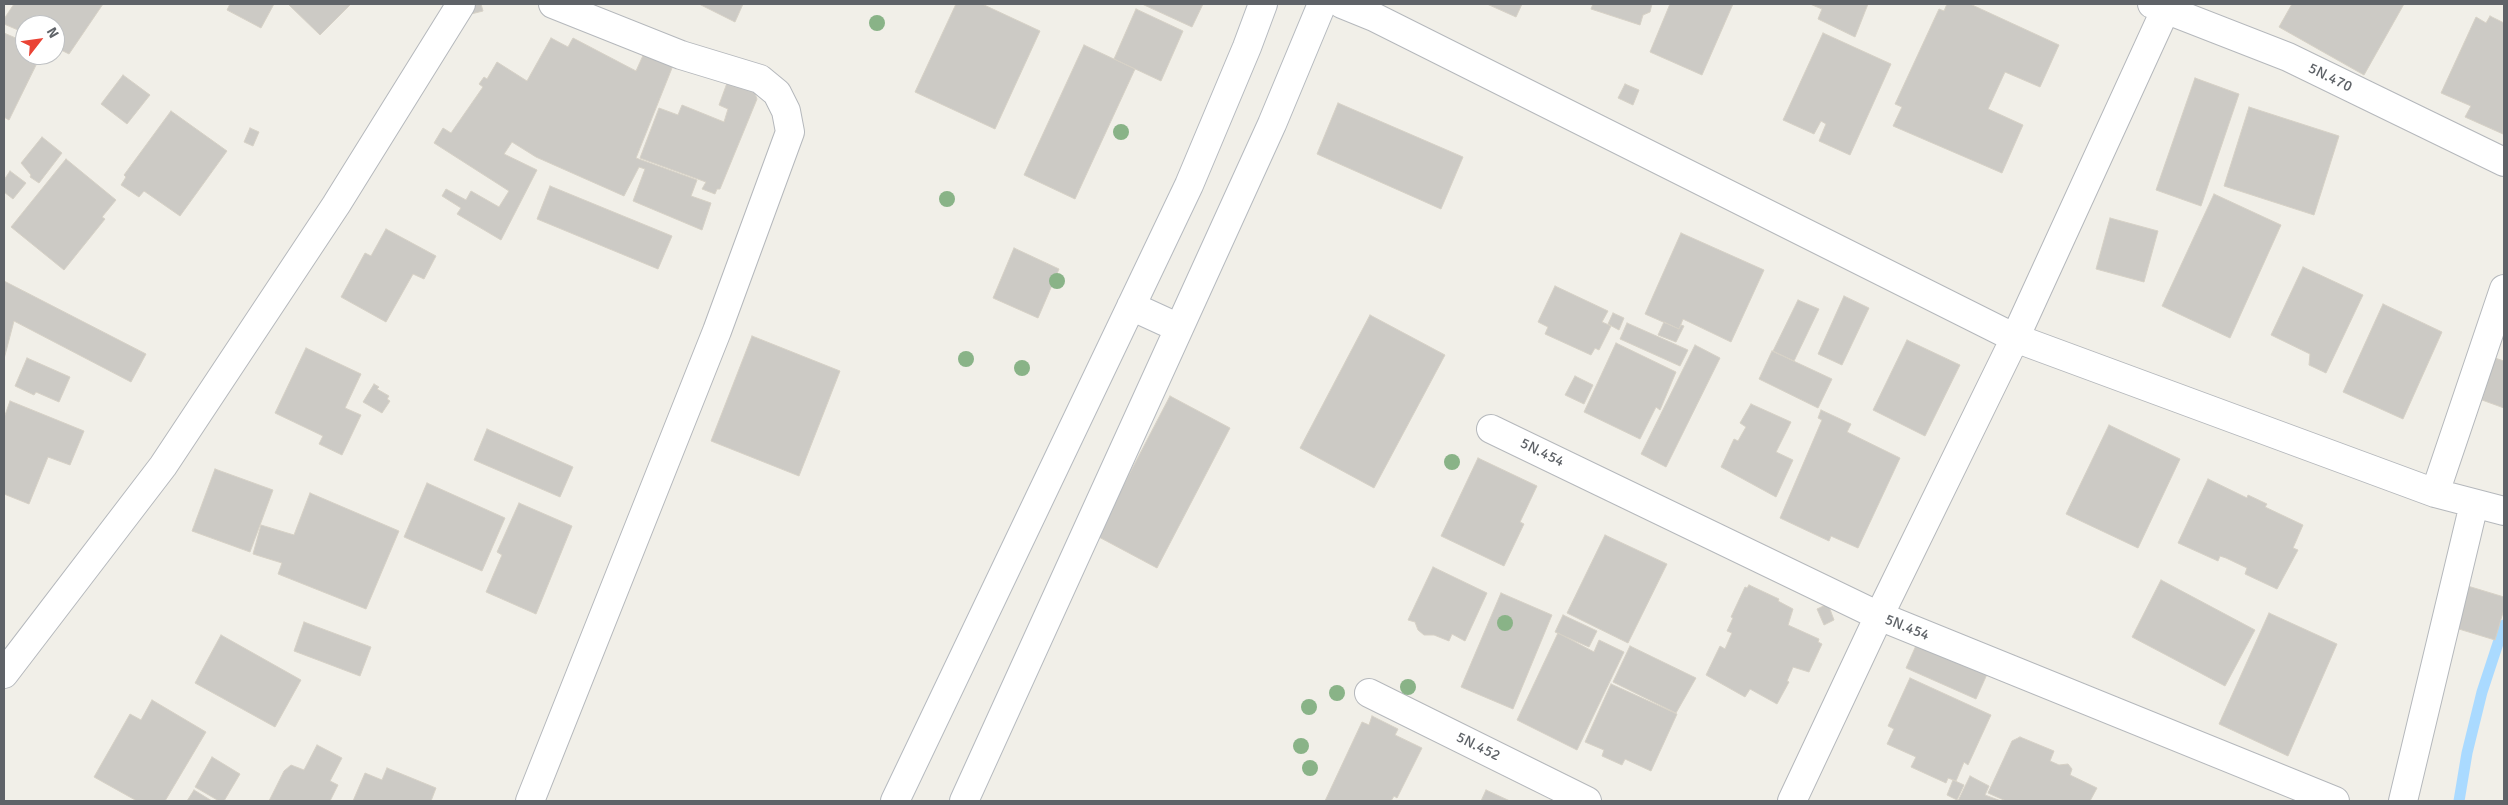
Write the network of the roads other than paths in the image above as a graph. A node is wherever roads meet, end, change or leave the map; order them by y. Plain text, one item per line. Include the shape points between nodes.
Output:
1 (461, 4) edge
2 (553, 4) edge
3 (1263, 4) edge
4 (1322, 4) edge
5 (1342, 4) edge
6 (2162, 6) edge
7 (2504, 162) edge
8 (2504, 289) edge
9 (1131, 306) junction
10 (1179, 328) junction
11 (2015, 338) junction
12 (1491, 429) dead end
13 (2435, 493) junction
14 (2474, 504) junction
15 (2504, 511) edge
16 (1878, 616) junction
17 (4, 674) edge
18 (1369, 693) dead end
19 (530, 801) edge
20 (895, 801) edge
21 (964, 801) edge
22 (1587, 801) edge
23 (1792, 801) edge
24 (2335, 801) edge
25 (2403, 801) edge

1 - 17 street via 336,205 163,466
2 - 19 street via 681,55 760,79 777,93 786,111 790,132 717,332
3 - 9 street via 1189,185
4 - 10 street via 1290,84
5 - 11 street
6 - 7 street, 5N.470 via 2288,57
6 - 11 street
8 - 13 street
9 - 10 street
9 - 20 street
10 - 21 street
11 - 13 street
11 - 16 street
12 - 16 street, 5N.454
13 - 14 street
14 - 15 street
14 - 25 street
16 - 23 street
16 - 24 street, 5N.454
18 - 22 street, 5N.452

